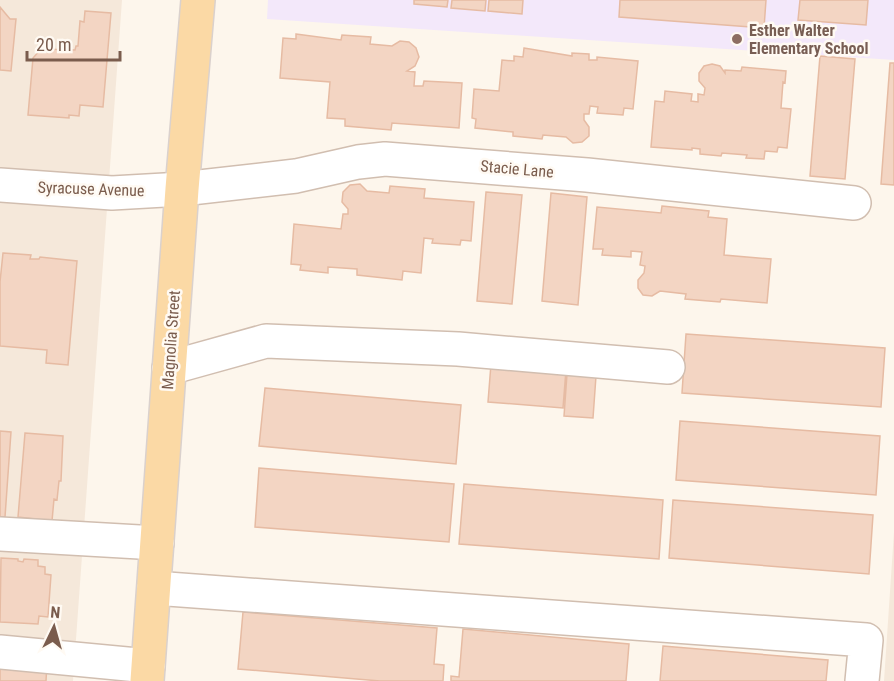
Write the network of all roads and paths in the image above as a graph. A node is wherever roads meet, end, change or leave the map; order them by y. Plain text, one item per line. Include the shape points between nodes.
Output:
1 (198, 0) edge
2 (0, 185) edge
3 (182, 189) junction
4 (854, 203) dead end
5 (668, 367) dead end
6 (169, 368) junction
7 (0, 534) edge
8 (157, 543) junction
9 (154, 588) junction
10 (0, 652) edge
11 (148, 674) edge
12 (862, 681) edge

1 - 3 main road, Magnolia Street
2 - 3 street, Syracuse Avenue via 112,193
3 - 4 street, Stacie Lane via 296,176 386,159
3 - 6 main road, Magnolia Street
5 - 6 street via 458,349 266,341
6 - 8 main road, Magnolia Street
7 - 8 street
8 - 9 main road, Magnolia Street
9 - 11 main road, Magnolia Street
9 - 12 street via 866,640
10 - 11 street

